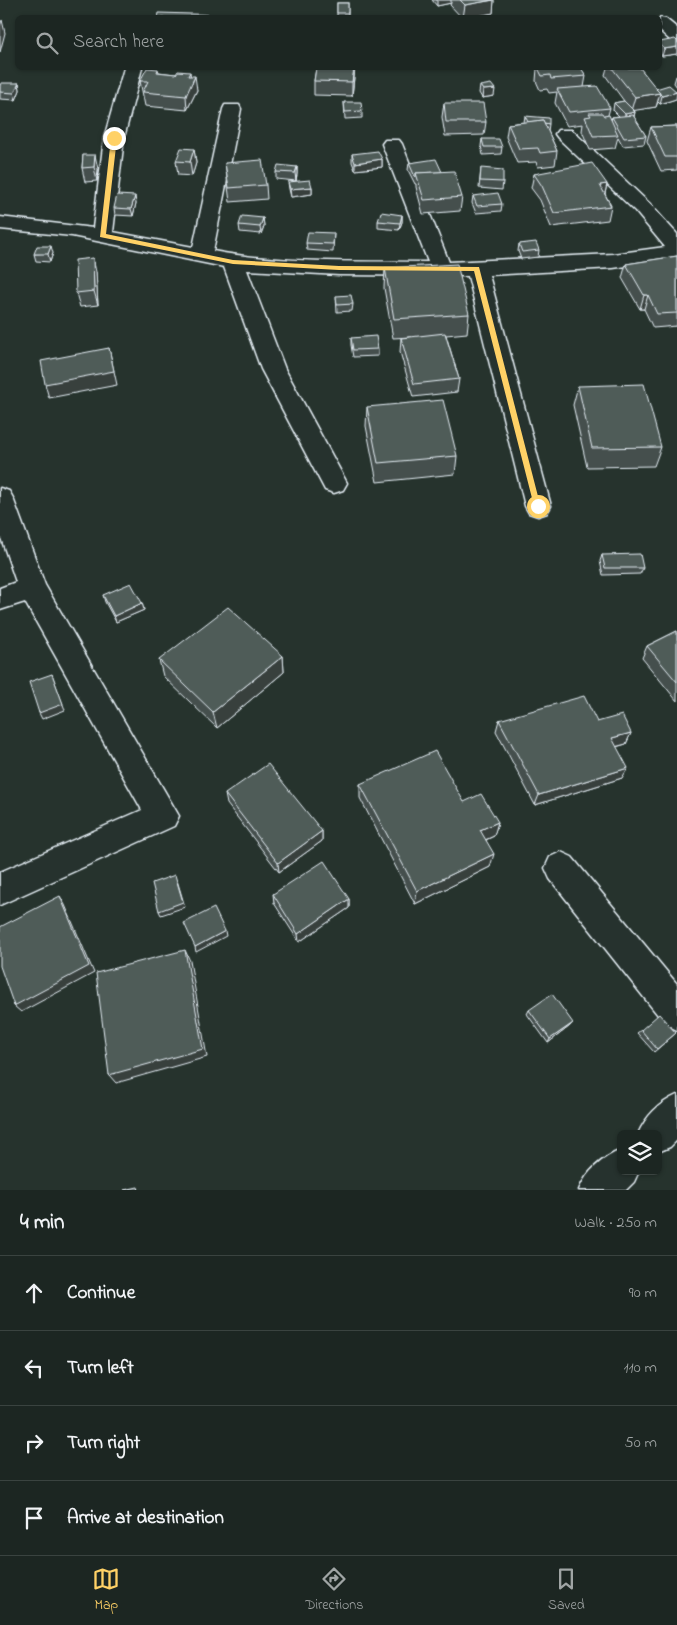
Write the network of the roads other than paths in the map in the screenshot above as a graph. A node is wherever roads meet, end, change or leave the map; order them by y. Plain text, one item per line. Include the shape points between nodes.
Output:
1 (662, 25) edge
2 (677, 37) edge
3 (132, 70) edge
4 (232, 109) dead end
5 (565, 134) dead end
6 (392, 144) dead end
7 (0, 223) edge
8 (102, 236) junction
9 (677, 247) edge
10 (677, 252) edge
11 (202, 256) junction
12 (233, 262) junction
13 (441, 268) junction
14 (477, 269) junction
15 (334, 483) dead end
16 (0, 498) edge
17 (538, 506) dead end
18 (32, 588) junction
19 (0, 599) edge
20 (561, 868) dead end
21 (0, 889) edge
22 (677, 1012) edge
23 (677, 1114) edge
24 (661, 1130) edge
25 (617, 1173) edge
26 (598, 1190) edge

1 - 2 street
3 - 8 street via 114,138
4 - 11 street
5 - 9 street via 642,207
6 - 13 street
7 - 8 street via 50,226
8 - 11 street
10 - 14 street via 613,260
11 - 12 street
12 - 13 street via 339,268
12 - 15 street via 274,369
13 - 14 street
14 - 17 street
16 - 18 street
18 - 19 street
18 - 21 street via 163,816
20 - 22 street
23 - 24 street
25 - 26 street

